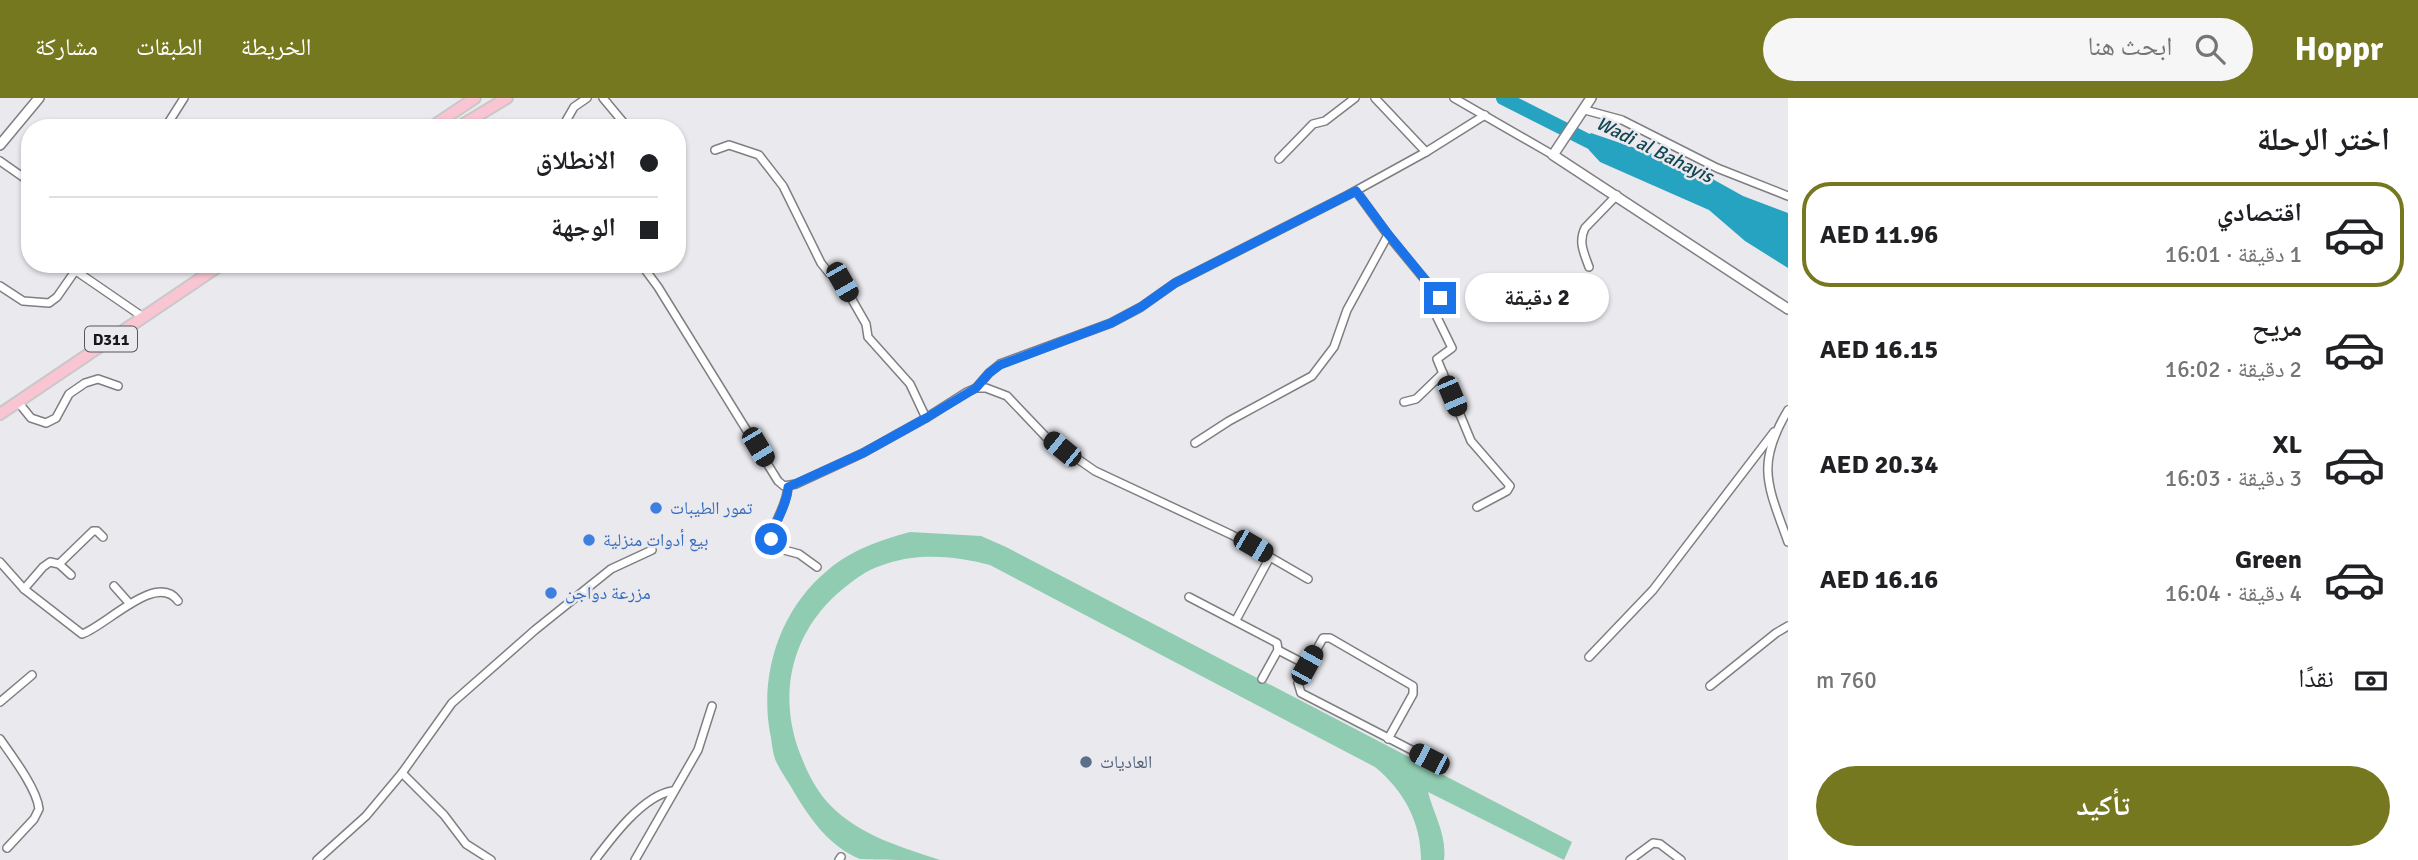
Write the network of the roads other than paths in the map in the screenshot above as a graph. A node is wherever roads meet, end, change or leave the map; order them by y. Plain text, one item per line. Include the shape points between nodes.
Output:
1 (39, 98) edge
2 (184, 98) edge
3 (475, 98) edge
4 (507, 98) edge
5 (574, 98) edge
6 (587, 98) edge
7 (603, 98) edge
8 (1375, 98) edge
9 (1454, 98) edge
10 (1591, 98) edge
11 (1350, 99) edge
12 (573, 107) junction
13 (1585, 110) junction
14 (1485, 115) junction
15 (22, 119) edge
16 (171, 119) edge
17 (444, 119) edge
18 (472, 119) edge
19 (567, 119) edge
20 (620, 119) edge
21 (21, 120) edge
22 (0, 145) edge
23 (715, 150) dead end
24 (1426, 152) junction
25 (1553, 155) junction
26 (1279, 159) dead end
27 (0, 161) edge
28 (21, 176) edge
29 (1356, 191) junction
30 (1617, 195) junction
31 (1788, 196) edge
32 (1388, 234) junction
33 (1589, 267) dead end
34 (74, 273) edge
35 (85, 273) edge
36 (209, 273) edge
37 (647, 273) edge
38 (0, 286) edge
39 (1788, 309) edge
40 (143, 317) junction
41 (1443, 373) junction
42 (118, 386) dead end
43 (976, 388) junction
44 (18, 402) junction
45 (1404, 402) dead end
46 (1788, 410) edge
47 (0, 414) edge
48 (926, 418) junction
49 (1774, 432) junction
50 (1195, 443) dead end
51 (788, 487) junction
52 (1477, 507) dead end
53 (103, 537) dead end
54 (1788, 542) edge
55 (652, 550) dead end
56 (1270, 556) junction
57 (0, 562) edge
58 (59, 564) junction
59 (817, 566) dead end
60 (71, 575) dead end
61 (1308, 579) dead end
62 (114, 586) dead end
63 (24, 589) junction
64 (1189, 597) dead end
65 (178, 601) dead end
66 (130, 604) junction
67 (1236, 620) junction
68 (1788, 626) edge
69 (1278, 650) junction
70 (1590, 657) dead end
71 (1307, 665) junction
72 (32, 675) dead end
73 (1262, 679) dead end
74 (1710, 685) dead end
75 (0, 702) edge
76 (712, 706) dead end
77 (0, 739) edge
78 (1388, 739) junction
79 (1429, 759) dead end
80 (402, 773) junction
81 (673, 791) junction
82 (7, 848) dead end
83 (317, 860) edge
84 (491, 860) edge
85 (595, 860) edge
86 (635, 860) edge
87 (1630, 860) edge
88 (1681, 860) edge

1 - 15 street
2 - 16 street
3 - 17 main road
4 - 18 main road
5 - 12 street
6 - 12 street
7 - 20 street
8 - 24 street
9 - 14 street
10 - 13 street
11 - 26 street via 1325,121 1313,124
12 - 19 street
13 - 25 street
13 - 31 street via 1622,120 1717,168
14 - 24 street
14 - 25 street
21 - 22 street
23 - 48 street via 729,145 761,156 789,194 821,263 842,282 866,324 868,337 910,384
24 - 29 street
25 - 30 street
27 - 28 street
29 - 32 street
29 - 43 street via 1175,283 1111,323 1000,365
30 - 33 street via 1582,235
30 - 39 street
32 - 41 street via 1440,298 1432,307 1452,348 1437,359
32 - 50 street via 1347,310 1334,347 1312,376
34 - 38 street via 48,303 23,301
35 - 40 street
36 - 40 main road, D311
37 - 51 street via 778,481
40 - 44 main road, D311
41 - 45 street via 1416,399
41 - 52 street via 1471,441 1510,485
42 - 44 street via 98,379 85,383 69,394 55,418 46,423 31,418
43 - 48 street
43 - 56 street via 1007,396 1046,437 1095,471
44 - 47 main road, D311
46 - 49 street
48 - 51 street
49 - 54 street via 1769,483
49 - 70 street via 1653,590
51 - 59 street via 772,544
53 - 58 street via 93,531
55 - 80 street via 611,569 452,703
56 - 61 street
56 - 67 street
57 - 63 street
58 - 60 street
58 - 63 street via 46,564
62 - 66 street
63 - 66 street via 82,634
64 - 67 street
65 - 66 street via 165,592
67 - 69 street via 1277,643
68 - 74 street
69 - 71 street
69 - 73 street
71 - 78 street via 1298,683 1301,693
71 - 78 street via 1328,637 1413,686
72 - 75 street
76 - 81 street via 698,750
77 - 82 street via 39,803 38,814
78 - 79 street
80 - 83 street via 366,816
80 - 84 street via 466,844
81 - 85 street via 651,799
81 - 86 street
87 - 88 street via 1653,843

